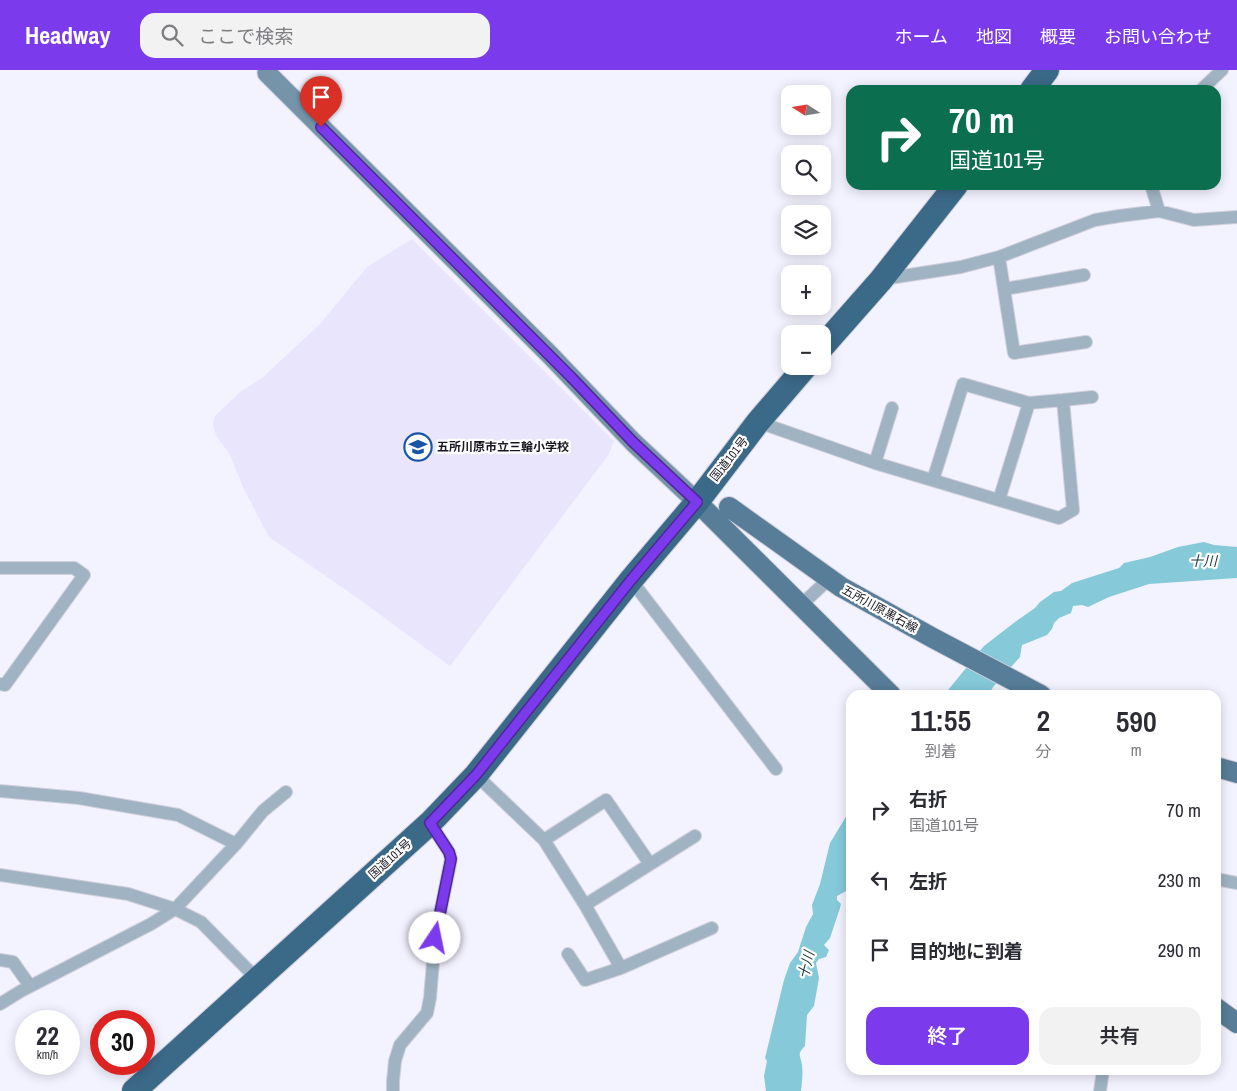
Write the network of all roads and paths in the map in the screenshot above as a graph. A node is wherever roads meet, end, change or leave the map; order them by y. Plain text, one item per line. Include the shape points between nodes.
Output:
1 (1047, 70) edge
2 (1222, 70) edge
3 (267, 73) dead end
4 (1036, 85) edge
5 (1206, 85) edge
6 (952, 190) edge
7 (1153, 190) edge
8 (1159, 211) junction
9 (1237, 217) edge
10 (999, 257) junction
11 (1084, 275) dead end
12 (881, 280) junction
13 (1004, 289) junction
14 (831, 337) edge
15 (1086, 342) dead end
16 (798, 375) edge
17 (1092, 397) dead end
18 (1063, 400) junction
19 (1029, 403) junction
20 (892, 408) dead end
21 (758, 422) junction
22 (875, 463) junction
23 (933, 480) junction
24 (999, 500) junction
25 (697, 502) junction
26 (729, 507) dead end
27 (0, 568) edge
28 (829, 579) junction
29 (631, 580) junction
30 (801, 605) junction
31 (0, 684) edge
32 (886, 690) edge
33 (1030, 690) edge
34 (1221, 768) edge
35 (776, 769) dead end
36 (1237, 773) edge
37 (476, 775) junction
38 (0, 791) edge
39 (286, 792) dead end
40 (430, 823) junction
41 (694, 836) dead end
42 (544, 840) junction
43 (236, 844) junction
44 (650, 864) junction
45 (0, 875) edge
46 (1221, 880) edge
47 (1237, 883) edge
48 (585, 905) junction
49 (175, 909) junction
50 (712, 928) dead end
51 (568, 954) dead end
52 (0, 960) edge
53 (621, 968) junction
54 (257, 979) junction
55 (30, 986) junction
56 (0, 1004) edge
57 (1221, 1012) edge
58 (1237, 1023) edge
59 (1102, 1075) edge
60 (134, 1091) edge
61 (394, 1091) edge
62 (1100, 1091) edge

1 - 4 highway
2 - 5 street
3 - 25 street via 633,442
6 - 12 highway
7 - 8 street
8 - 9 street via 1194,220
8 - 10 street via 1095,220
10 - 12 street
10 - 13 street
11 - 13 street
12 - 14 highway
13 - 15 street via 1014,353
16 - 21 highway, 国道101号
17 - 18 street
18 - 19 street
18 - 24 street via 1073,510 1059,518
19 - 23 street via 963,384
19 - 24 street
20 - 22 street
21 - 22 street
21 - 25 highway, 国道101号
22 - 23 street
23 - 24 street
25 - 29 highway, 国道101号
25 - 30 main road
26 - 28 main road, 五所川原黒石線
27 - 31 street via 74,568 84,575 5,684
28 - 30 street
28 - 33 main road, 五所川原黒石線
29 - 35 street
29 - 37 highway, 国道101号
30 - 32 main road
34 - 36 main road
37 - 40 highway, 国道101号
37 - 42 street
38 - 43 street via 79,798 178,815
39 - 43 street via 263,810
40 - 54 highway, 国道101号
40 - 61 street via 451,859 435,938 427,1013 400,1045 395,1061
41 - 44 street
42 - 44 street via 606,800
42 - 48 street
43 - 49 street
44 - 48 street
45 - 49 street via 128,894
46 - 47 street
48 - 53 street
49 - 54 street via 200,922
49 - 55 street
50 - 53 street
51 - 53 street via 584,980
52 - 55 street via 13,962
54 - 60 highway, 国道101号
55 - 56 street
57 - 58 main road
59 - 62 street

